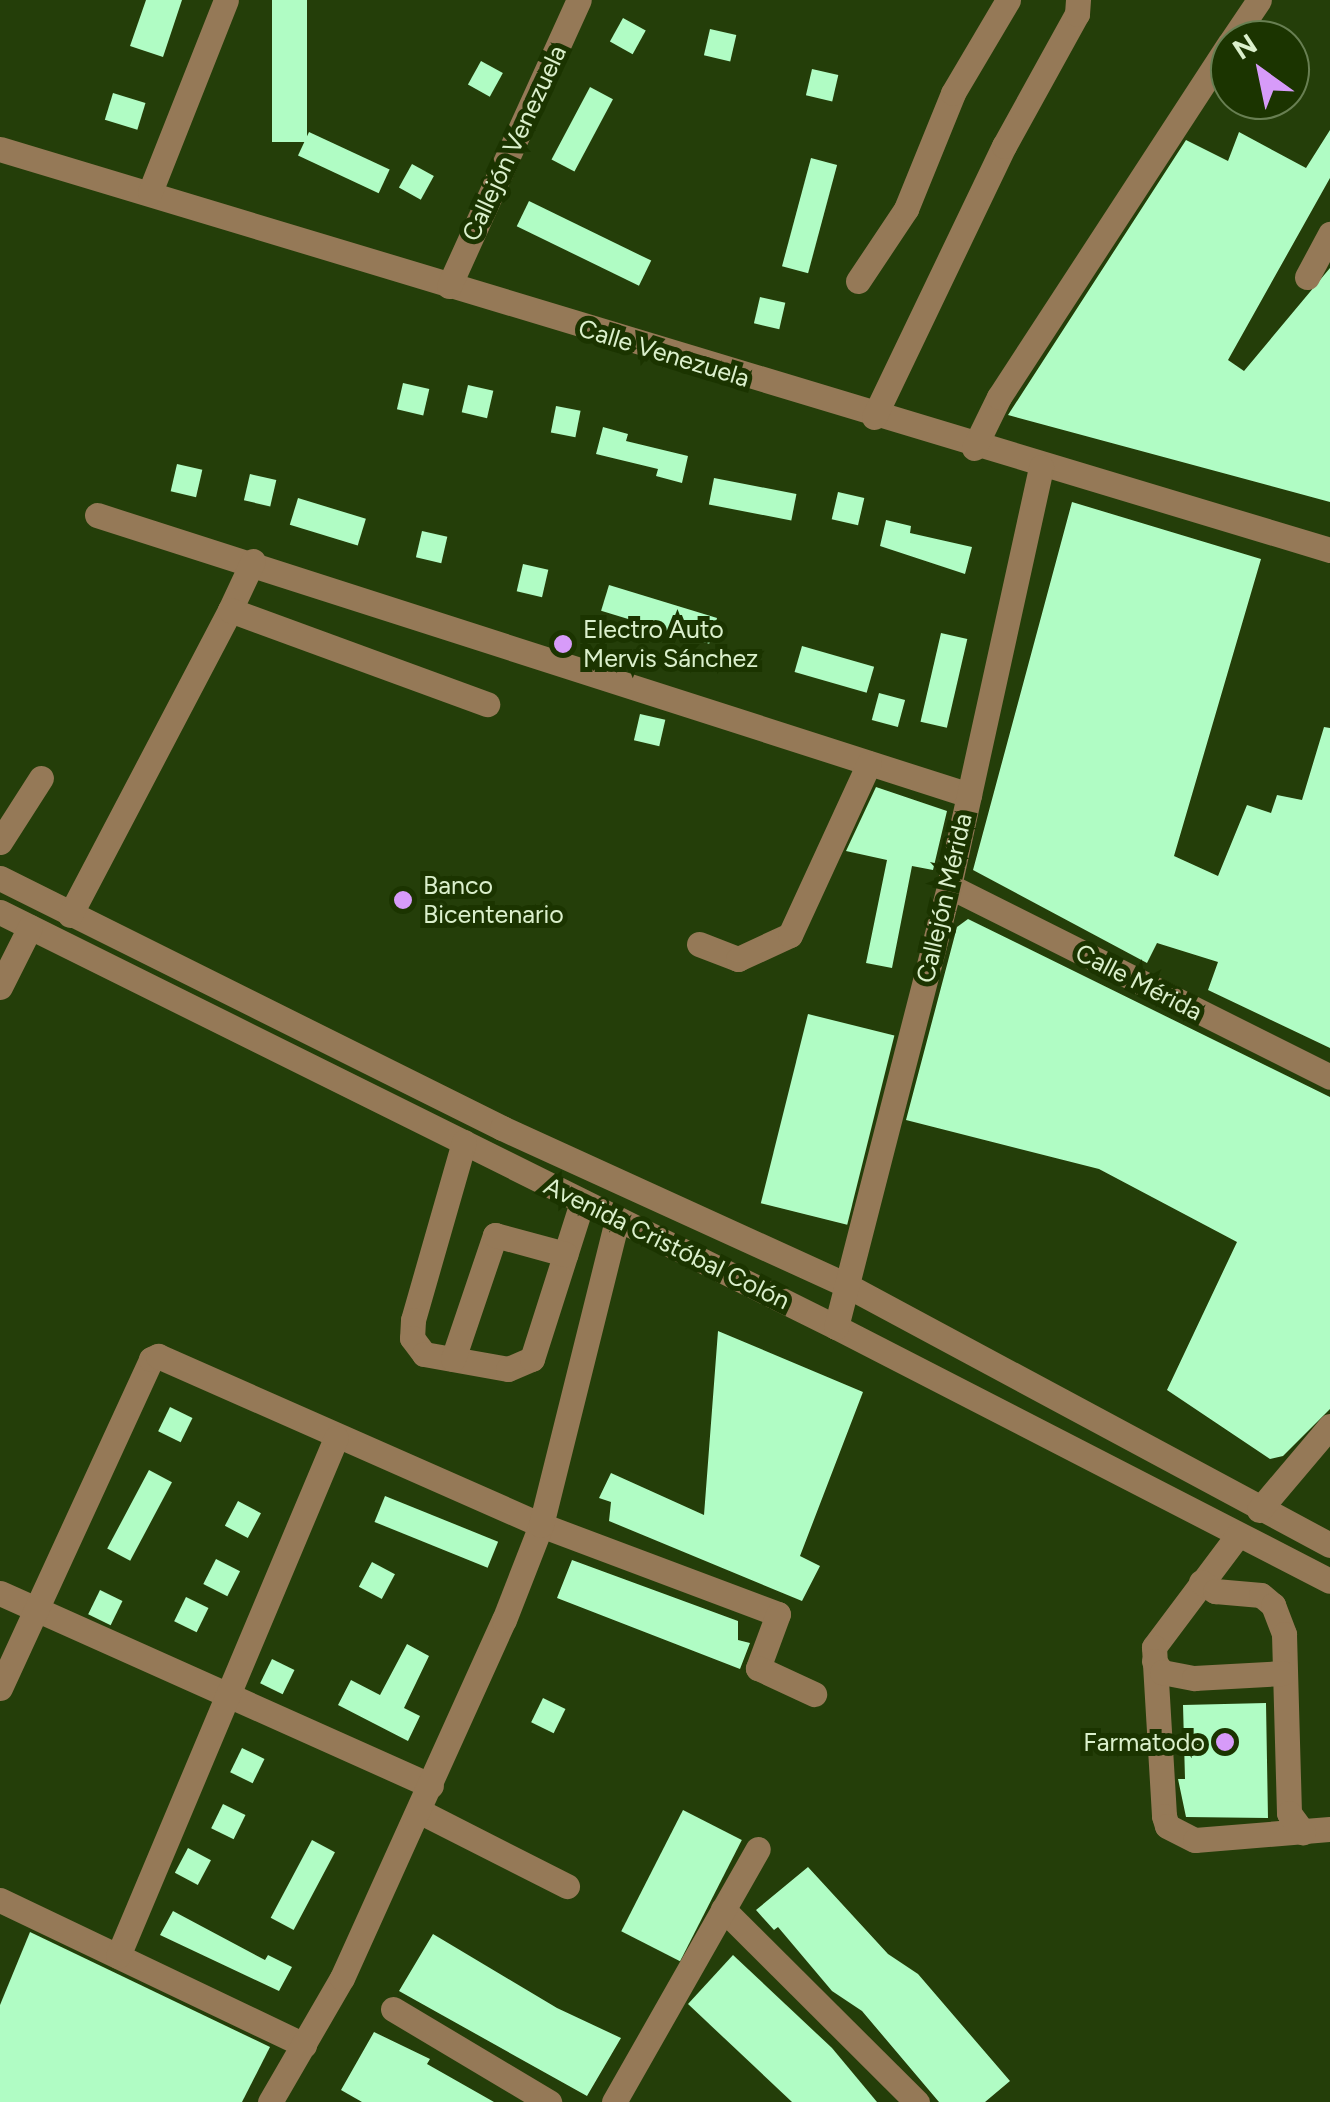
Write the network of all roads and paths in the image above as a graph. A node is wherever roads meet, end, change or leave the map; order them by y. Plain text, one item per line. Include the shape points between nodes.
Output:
1 (226, 0) edge
2 (579, 0) edge
3 (1008, 0) edge
4 (1078, 0) edge
5 (1210, 74) edge
6 (0, 148) edge
7 (150, 192) junction
8 (1330, 234) edge
9 (1306, 277) dead end
10 (858, 282) dead end
11 (448, 286) junction
12 (874, 417) junction
13 (974, 448) junction
14 (1041, 468) junction
15 (97, 514) dead end
16 (1330, 550) edge
17 (253, 560) junction
18 (230, 610) junction
19 (487, 704) dead end
20 (869, 763) junction
21 (41, 778) dead end
22 (968, 795) junction
23 (0, 842) edge
24 (0, 878) edge
25 (949, 886) junction
26 (0, 912) edge
27 (70, 915) junction
28 (30, 926) junction
29 (700, 944) dead end
30 (0, 987) edge
31 (1330, 1077) edge
32 (464, 1142) junction
33 (582, 1202) junction
34 (616, 1220) junction
35 (566, 1254) junction
36 (848, 1286) junction
37 (836, 1326) junction
38 (453, 1359) junction
39 (1330, 1426) edge
40 (336, 1438) junction
41 (1259, 1510) junction
42 (541, 1524) junction
43 (1238, 1535) junction
44 (1330, 1545) edge
45 (1330, 1581) edge
46 (1201, 1582) junction
47 (0, 1593) edge
48 (34, 1608) junction
49 (1154, 1661) junction
50 (1283, 1673) junction
51 (0, 1688) edge
52 (226, 1694) junction
53 (814, 1694) dead end
54 (431, 1786) junction
55 (420, 1811) junction
56 (1330, 1830) edge
57 (1303, 1832) junction
58 (758, 1849) dead end
59 (567, 1886) dead end
60 (0, 1900) edge
61 (723, 1909) junction
62 (118, 1956) junction
63 (393, 2009) dead end
64 (304, 2046) junction
65 (270, 2102) edge
66 (548, 2102) edge
67 (614, 2102) edge
68 (917, 2102) edge

1 - 7 street
2 - 11 street, Callejón Venezuela
3 - 10 street via 953,93 906,209
4 - 12 street via 1077,14 1004,146
5 - 13 street via 999,397
6 - 7 street, Calle Venezuela
7 - 11 street, Calle Venezuela
8 - 9 street
11 - 12 street, Calle Venezuela
12 - 13 street, Calle Venezuela
13 - 14 street, Calle Venezuela
14 - 16 street, Calle Venezuela
14 - 22 street, Callejón Mérida
15 - 17 street
17 - 18 street
17 - 20 street
18 - 19 street
18 - 27 street
20 - 22 street
20 - 29 street via 790,935 738,959
21 - 23 street
22 - 25 street, Callejón Mérida
24 - 27 street, Avenida Cristóbal Colón
25 - 31 street, Calle Mérida
25 - 36 street, Callejón Mérida
26 - 28 street, Avenida Cristóbal Colón
27 - 36 street, Avenida Cristóbal Colón via 502,1128
28 - 30 street
28 - 32 street, Avenida Cristóbal Colón
32 - 33 street, Avenida Cristóbal Colón
32 - 38 street via 412,1320 412,1338 424,1354
33 - 34 street, Avenida Cristóbal Colón
33 - 35 street
34 - 37 street, Avenida Cristóbal Colón
34 - 42 street
35 - 38 street via 532,1359 516,1369
35 - 38 street via 495,1236
36 - 37 street, Callejón Mérida
36 - 41 street, Avenida Cristóbal Colón
37 - 43 street, Avenida Cristóbal Colón
39 - 41 street
40 - 42 street
40 - 48 street via 166,1358 151,1359
40 - 52 street
41 - 44 street, Avenida Cristóbal Colón
42 - 53 street via 778,1614 758,1668
42 - 54 street
43 - 45 street, Avenida Cristóbal Colón
43 - 46 street
46 - 49 street via 1160,1634
46 - 50 street via 1216,1591 1260,1595 1273,1605 1284,1634
47 - 48 street
48 - 51 street
48 - 52 street
49 - 50 street via 1162,1672 1194,1678
49 - 57 street via 1167,1826 1196,1840
50 - 57 street via 1290,1812
52 - 54 street
52 - 62 street
54 - 55 street
55 - 59 street
55 - 64 street
56 - 57 street
58 - 61 street
60 - 62 street
61 - 67 street
61 - 68 street
62 - 64 street
63 - 66 street
64 - 65 street

